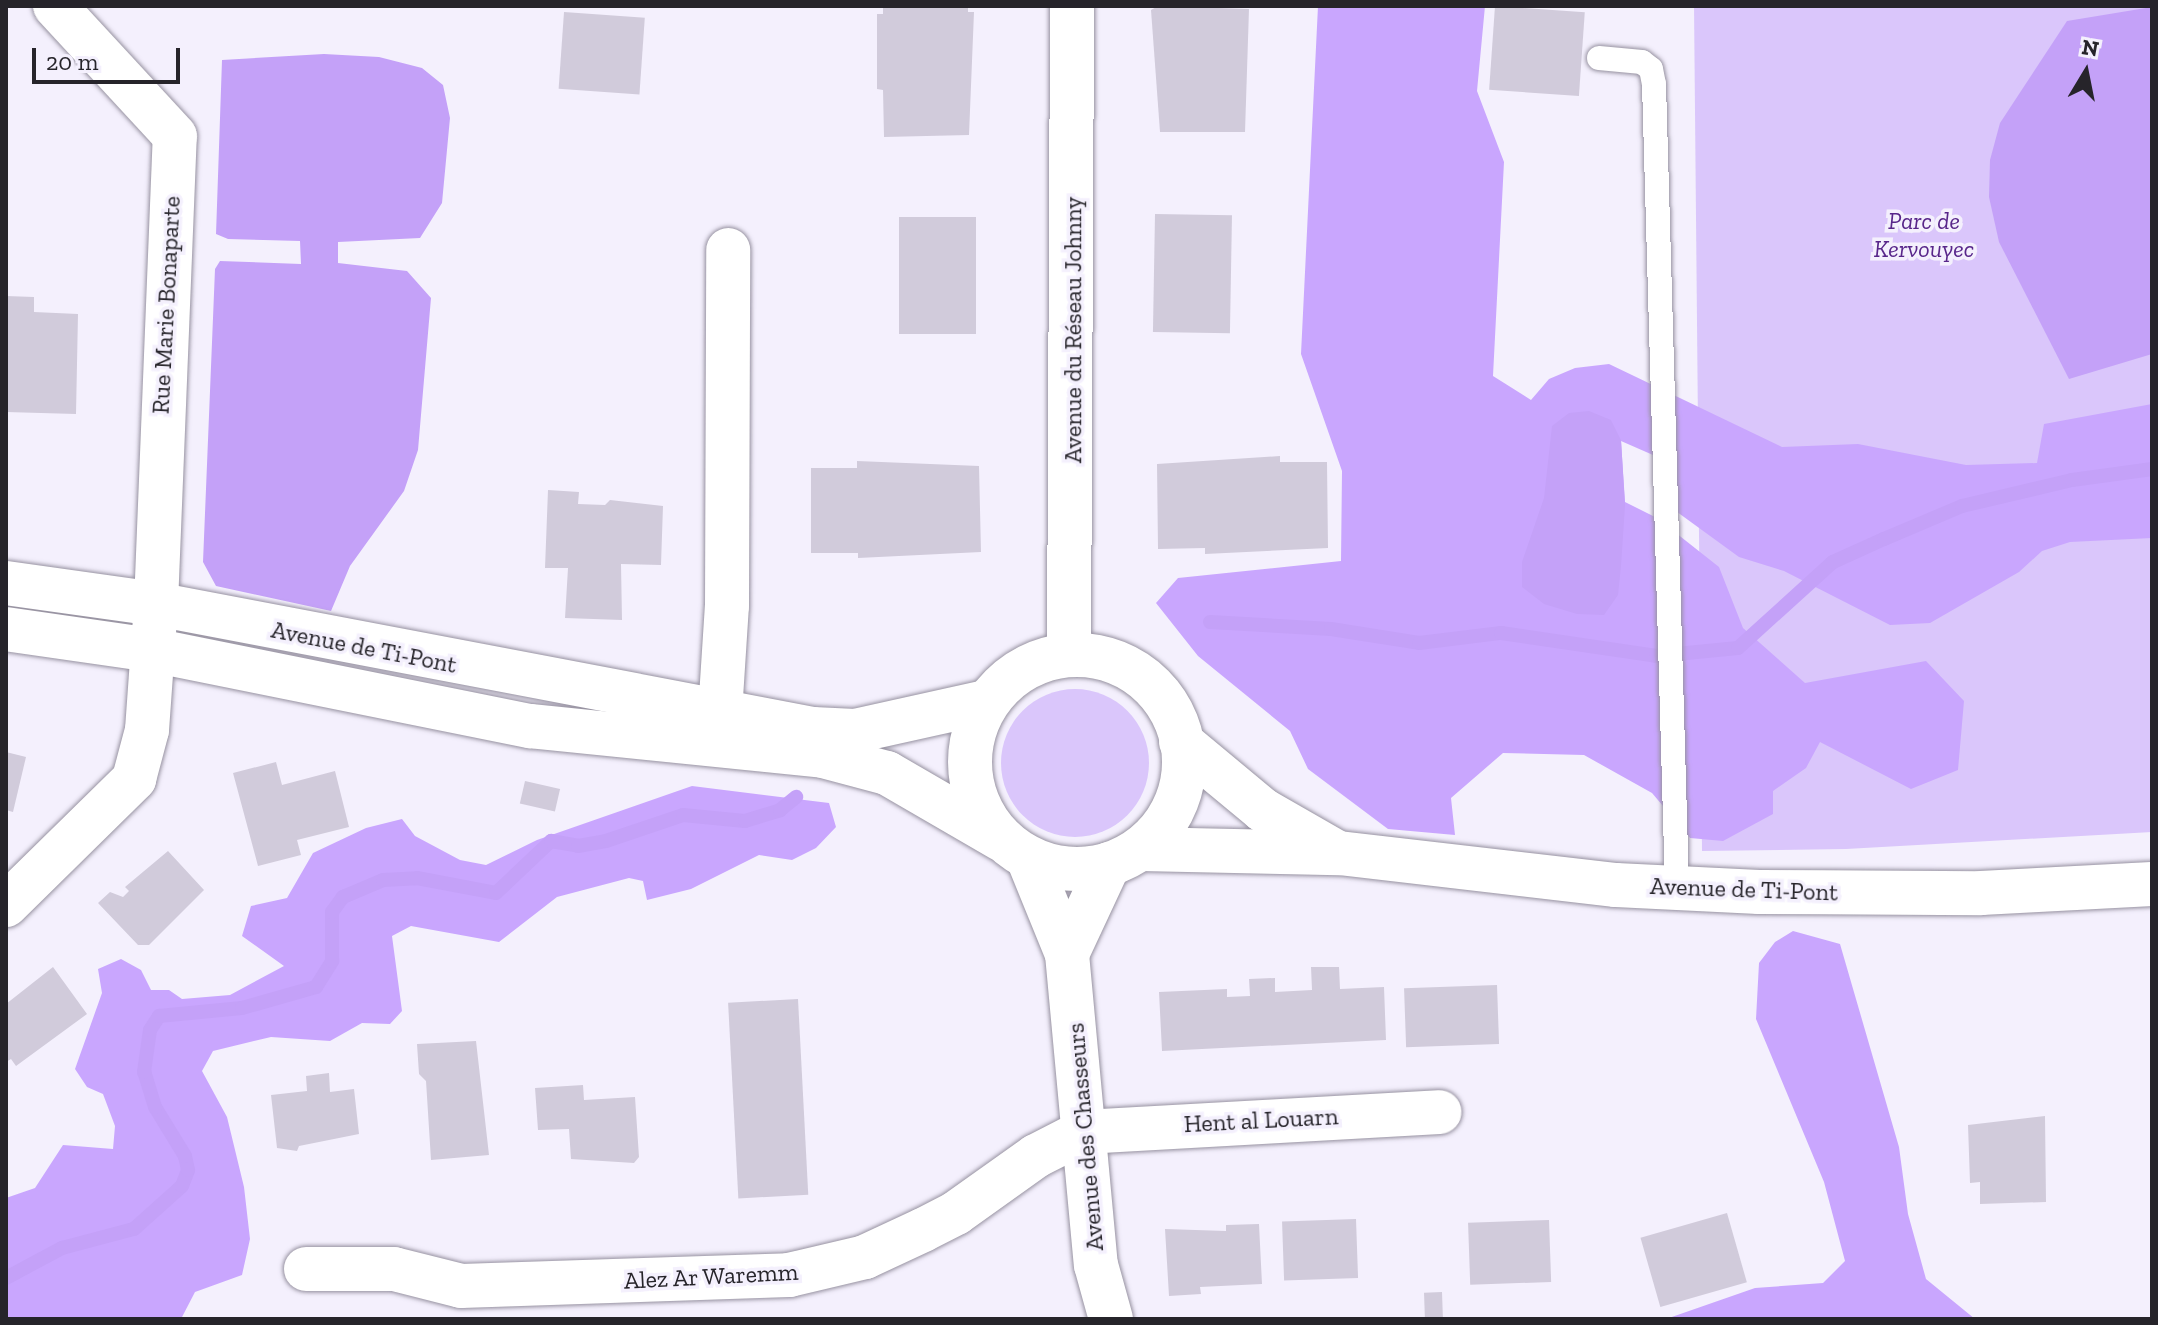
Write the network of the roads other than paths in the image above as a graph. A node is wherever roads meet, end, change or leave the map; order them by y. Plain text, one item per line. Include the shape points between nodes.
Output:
1 (55, 6) edge
2 (1072, 6) edge
3 (1599, 58) dead end
4 (728, 250) dead end
5 (6, 583) edge
6 (156, 604) junction
7 (6, 629) edge
8 (152, 650) junction
9 (1069, 654) junction
10 (986, 702) junction
11 (720, 730) junction
12 (1181, 742) junction
13 (1014, 848) junction
14 (1339, 853) junction
15 (1125, 857) junction
16 (2152, 884) edge
17 (1677, 888) junction
18 (6, 905) edge
19 (1067, 954) junction
20 (1439, 1112) dead end
21 (1083, 1132) junction
22 (306, 1269) dead end
23 (1111, 1319) edge

1 - 6 street, Rue Marie Bonaparte via 175,136
2 - 9 street, Avenue du Réseau Johnny
3 - 17 lane via 1642,62 1651,69 1654,84
4 - 11 street
5 - 6 street, Avenue de Ti-Pont
6 - 8 street, Rue Marie Bonaparte
6 - 11 street, Avenue de Ti-Pont
7 - 8 street, Avenue de Ti-Pont
8 - 11 street, Avenue de Ti-Pont via 530,726 646,741
8 - 18 street, Rue Marie Bonaparte via 147,730 134,779
9 - 10 street via 1037,661 1009,678
9 - 12 street via 1097,656 1146,679 1165,700
10 - 11 street, Avenue de Ti-Pont via 855,731
10 - 13 street via 969,758 983,815
11 - 13 street, Avenue de Ti-Pont via 887,773
12 - 14 street, Avenue de Ti-Pont via 1263,810
12 - 15 street via 1184,776 1178,800 1166,823
13 - 15 street via 1081,870
13 - 19 street, Avenue des Chasseurs
14 - 15 street, Avenue de Ti-Pont
14 - 17 street, Avenue de Ti-Pont
15 - 19 street
16 - 17 street, Avenue de Ti-Pont via 1981,893
19 - 21 street, Avenue des Chasseurs
20 - 21 street, Hent al Louarn
21 - 22 street, Alez Ar Waremm via 1036,1156 956,1213 865,1257 826,1269 752,1277 461,1286 394,1269
21 - 23 street, Avenue des Chasseurs via 1096,1265

